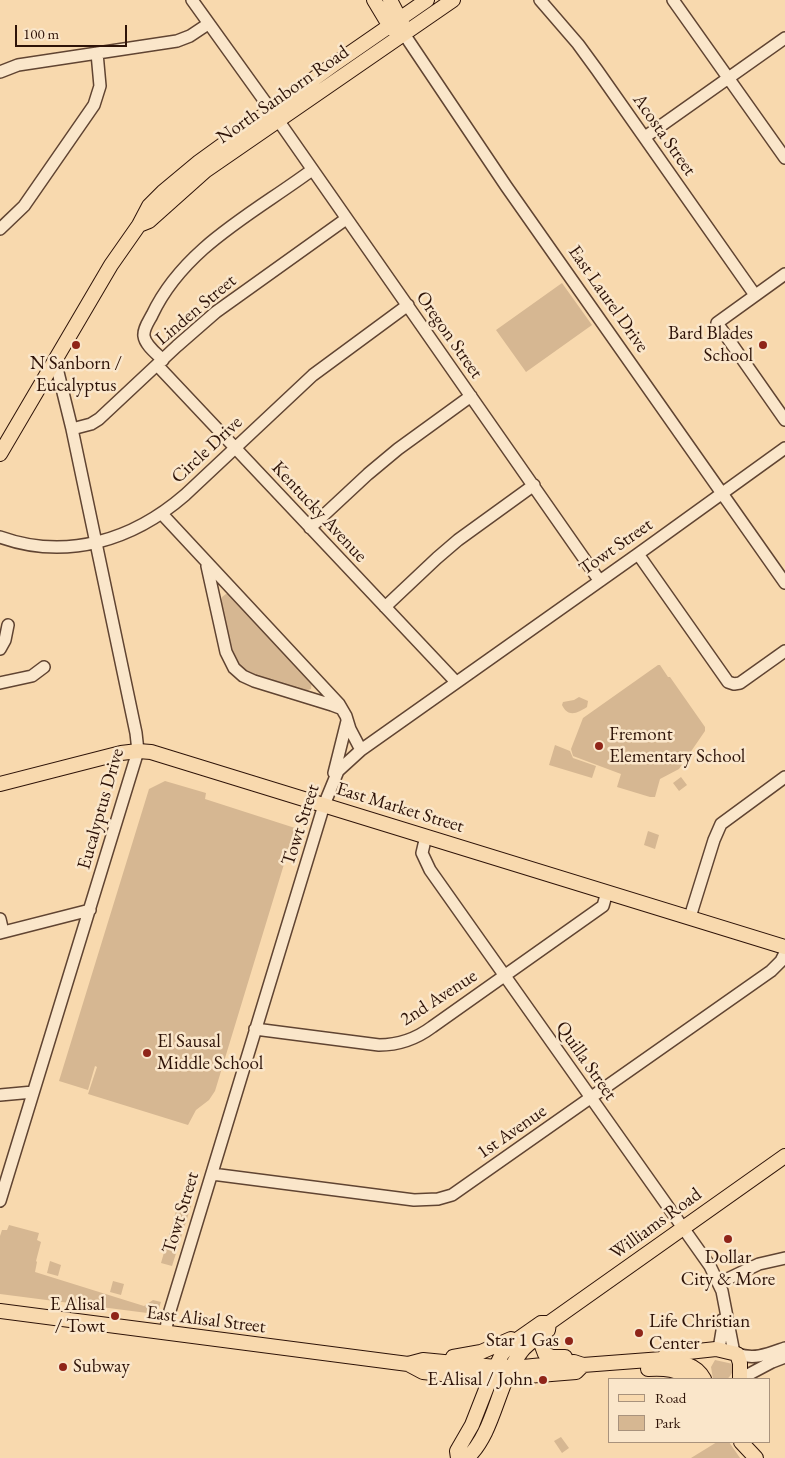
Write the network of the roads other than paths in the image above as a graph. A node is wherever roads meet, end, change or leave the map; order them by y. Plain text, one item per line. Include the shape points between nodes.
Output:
1 (192, 0) edge
2 (374, 0) edge
3 (390, 0) edge
4 (427, 0) edge
5 (453, 0) edge
6 (540, 0) edge
7 (673, 0) edge
8 (395, 22) junction
9 (208, 24) junction
10 (404, 34) junction
11 (785, 38) edge
12 (97, 53) junction
13 (0, 72) edge
14 (728, 78) junction
15 (275, 115) junction
16 (645, 137) junction
17 (785, 158) edge
18 (312, 170) junction
19 (346, 219) junction
20 (0, 229) edge
21 (785, 274) edge
22 (755, 295) junction
23 (408, 306) junction
24 (55, 360) junction
25 (160, 363) junction
26 (471, 396) junction
27 (785, 420) edge
28 (72, 429) junction
29 (234, 447) junction
30 (785, 448) edge
31 (0, 454) edge
32 (534, 485) junction
33 (722, 494) junction
34 (162, 514) junction
35 (310, 528) junction
36 (0, 537) edge
37 (96, 542) junction
38 (638, 554) junction
39 (204, 560) junction
40 (599, 580) junction
41 (785, 583) edge
42 (239, 596) junction
43 (217, 606) junction
44 (385, 607) junction
45 (8, 625) dead end
46 (0, 649) edge
47 (785, 651) edge
48 (44, 667) dead end
49 (314, 676) junction
50 (456, 682) junction
51 (0, 683) edge
52 (300, 695) junction
53 (345, 716) junction
54 (361, 750) junction
55 (138, 751) junction
56 (785, 777) edge
57 (0, 784) edge
58 (330, 790) junction
59 (324, 805) junction
60 (426, 836) junction
61 (607, 892) junction
62 (90, 910) junction
63 (690, 918) junction
64 (0, 919) edge
65 (2, 932) edge
66 (785, 947) edge
67 (785, 953) edge
68 (505, 975) junction
69 (255, 1029) junction
70 (34, 1092) junction
71 (0, 1095) edge
72 (591, 1098) junction
73 (785, 1156) edge
74 (212, 1174) junction
75 (0, 1201) edge
76 (682, 1228) junction
77 (785, 1258) edge
78 (719, 1283) junction
79 (724, 1307) junction
80 (0, 1312) edge
81 (546, 1328) junction
82 (165, 1333) junction
83 (523, 1334) junction
84 (785, 1348) edge
85 (718, 1349) junction
86 (735, 1353) junction
87 (785, 1357) edge
88 (662, 1359) junction
89 (423, 1360) junction
90 (629, 1361) junction
91 (603, 1363) junction
92 (408, 1364) junction
93 (493, 1373) junction
94 (509, 1373) junction
95 (699, 1378) edge
96 (740, 1378) edge
97 (742, 1378) edge
98 (745, 1443) edge
99 (458, 1458) edge
100 (467, 1458) edge
101 (758, 1458) edge

1 - 9 street, Oregon Street
2 - 8 main road, East Laurel Drive
3 - 8 main road, East Laurel Drive
4 - 8 main road, North Sanborn Road
5 - 10 main road, North Sanborn Road
6 - 16 street, Acosta Street via 578,44
7 - 14 street
8 - 10 main road, East Laurel Drive via 395,31
8 - 15 main road, North Sanborn Road
9 - 12 street via 176,41
9 - 15 street, Oregon Street
10 - 15 main road, North Sanborn Road
10 - 33 street, East Laurel Drive via 511,194
11 - 14 street
12 - 13 street via 18,65
12 - 20 street via 100,86 94,105 24,206
14 - 16 street
14 - 17 street
15 - 18 street, Oregon Street
15 - 24 main road, North Sanborn Road via 205,171 149,222 139,226 111,265
16 - 22 street, Acosta Street
18 - 19 street, Oregon Street
18 - 25 street, Kentucky Avenue via 211,241 179,272 159,300 144,333
19 - 23 street, Oregon Street
19 - 25 street, Linden Street via 234,298
21 - 22 street
22 - 27 street via 717,323
23 - 26 street, Oregon Street
23 - 29 street, Circle Drive via 324,366
24 - 28 street, Eucalyptus Drive
24 - 31 main road, North Sanborn Road
25 - 28 street, Linden Street via 99,419
25 - 29 street, Kentucky Avenue
26 - 32 street, Oregon Street
26 - 35 street via 362,478
28 - 37 street, Eucalyptus Drive
29 - 34 street, Circle Drive
29 - 35 street, Kentucky Avenue
30 - 33 street, Towt Street
32 - 40 street, Oregon Street
32 - 44 street via 436,558
33 - 38 street, Towt Street
33 - 41 street, East Laurel Drive
34 - 37 street, Circle Drive via 131,532
34 - 39 street
35 - 44 street, Kentucky Avenue
36 - 37 street, Circle Drive via 45,547
37 - 55 street, Eucalyptus Drive
38 - 40 street, Towt Street
38 - 47 street via 726,679 734,684 740,683
39 - 42 street
39 - 43 street
40 - 50 street, Towt Street
42 - 43 street via 223,592
42 - 49 street
43 - 52 street via 226,652 234,668 249,679
44 - 50 street, Kentucky Avenue
45 - 46 street
48 - 51 street via 32,676
49 - 52 street via 316,684 313,691
49 - 53 street via 336,700
50 - 54 street, Towt Street
52 - 53 street via 332,704
53 - 54 street
53 - 58 street
54 - 58 street, Towt Street via 343,766
55 - 57 main road, East Market Street
55 - 59 main road, East Market Street via 151,752
55 - 62 street, Eucalyptus Drive
56 - 63 street via 721,824
58 - 59 street, Towt Street
59 - 60 main road, East Market Street
59 - 69 street, Towt Street
60 - 61 main road, East Market Street
60 - 68 street, Quilla Street via 422,853 427,866
61 - 63 main road, East Market Street
61 - 68 street, 2nd Avenue via 603,906
62 - 65 street
62 - 70 street, Eucalyptus Drive
63 - 66 main road, East Market Street
64 - 65 street
67 - 72 street, 1st Avenue via 771,971
68 - 69 street, 2nd Avenue via 426,1032 397,1044 379,1045
68 - 72 street, Quilla Street
69 - 74 street, Towt Street
70 - 71 street
70 - 75 street, Eucalyptus Drive
72 - 74 street, 1st Avenue via 460,1190 438,1199 414,1200
72 - 76 street, Quilla Street
73 - 76 main road, Williams Road
74 - 82 street, Towt Street
76 - 78 street, Quilla Street
76 - 81 main road, Williams Road
77 - 78 street via 759,1264
78 - 79 street, Quilla Street
79 - 85 street, Quilla Street
79 - 86 street, Quilla Street
80 - 82 main road, East Alisal Street
81 - 83 main road, Williams Road via 541,1323
81 - 91 main road via 542,1346 548,1356 590,1355
81 - 94 main road, Williams Road via 523,1349
82 - 92 main road, East Alisal Street
83 - 89 main road via 475,1354
83 - 93 main road, Williams Road via 505,1351
84 - 86 street, East Alisal Street via 758,1357
85 - 86 main road, East Alisal Street
85 - 88 main road, East Alisal Street via 666,1354
85 - 95 main road via 703,1363
86 - 96 main road via 740,1363
87 - 97 street
88 - 90 main road, East Alisal Street
88 - 95 main road, East Alisal Street via 667,1363 689,1365
89 - 92 main road, East Alisal Street
89 - 93 main road, East Alisal Street
90 - 91 main road, East Alisal Street
90 - 95 main road via 644,1369 675,1370
91 - 94 main road, East Alisal Street via 583,1365 576,1372
92 - 93 main road, East Alisal Street via 423,1372
93 - 94 main road, East Alisal Street
93 - 99 main road, Williams Road via 472,1425 457,1450
94 - 100 main road, Williams Road via 484,1432
98 - 101 main road

